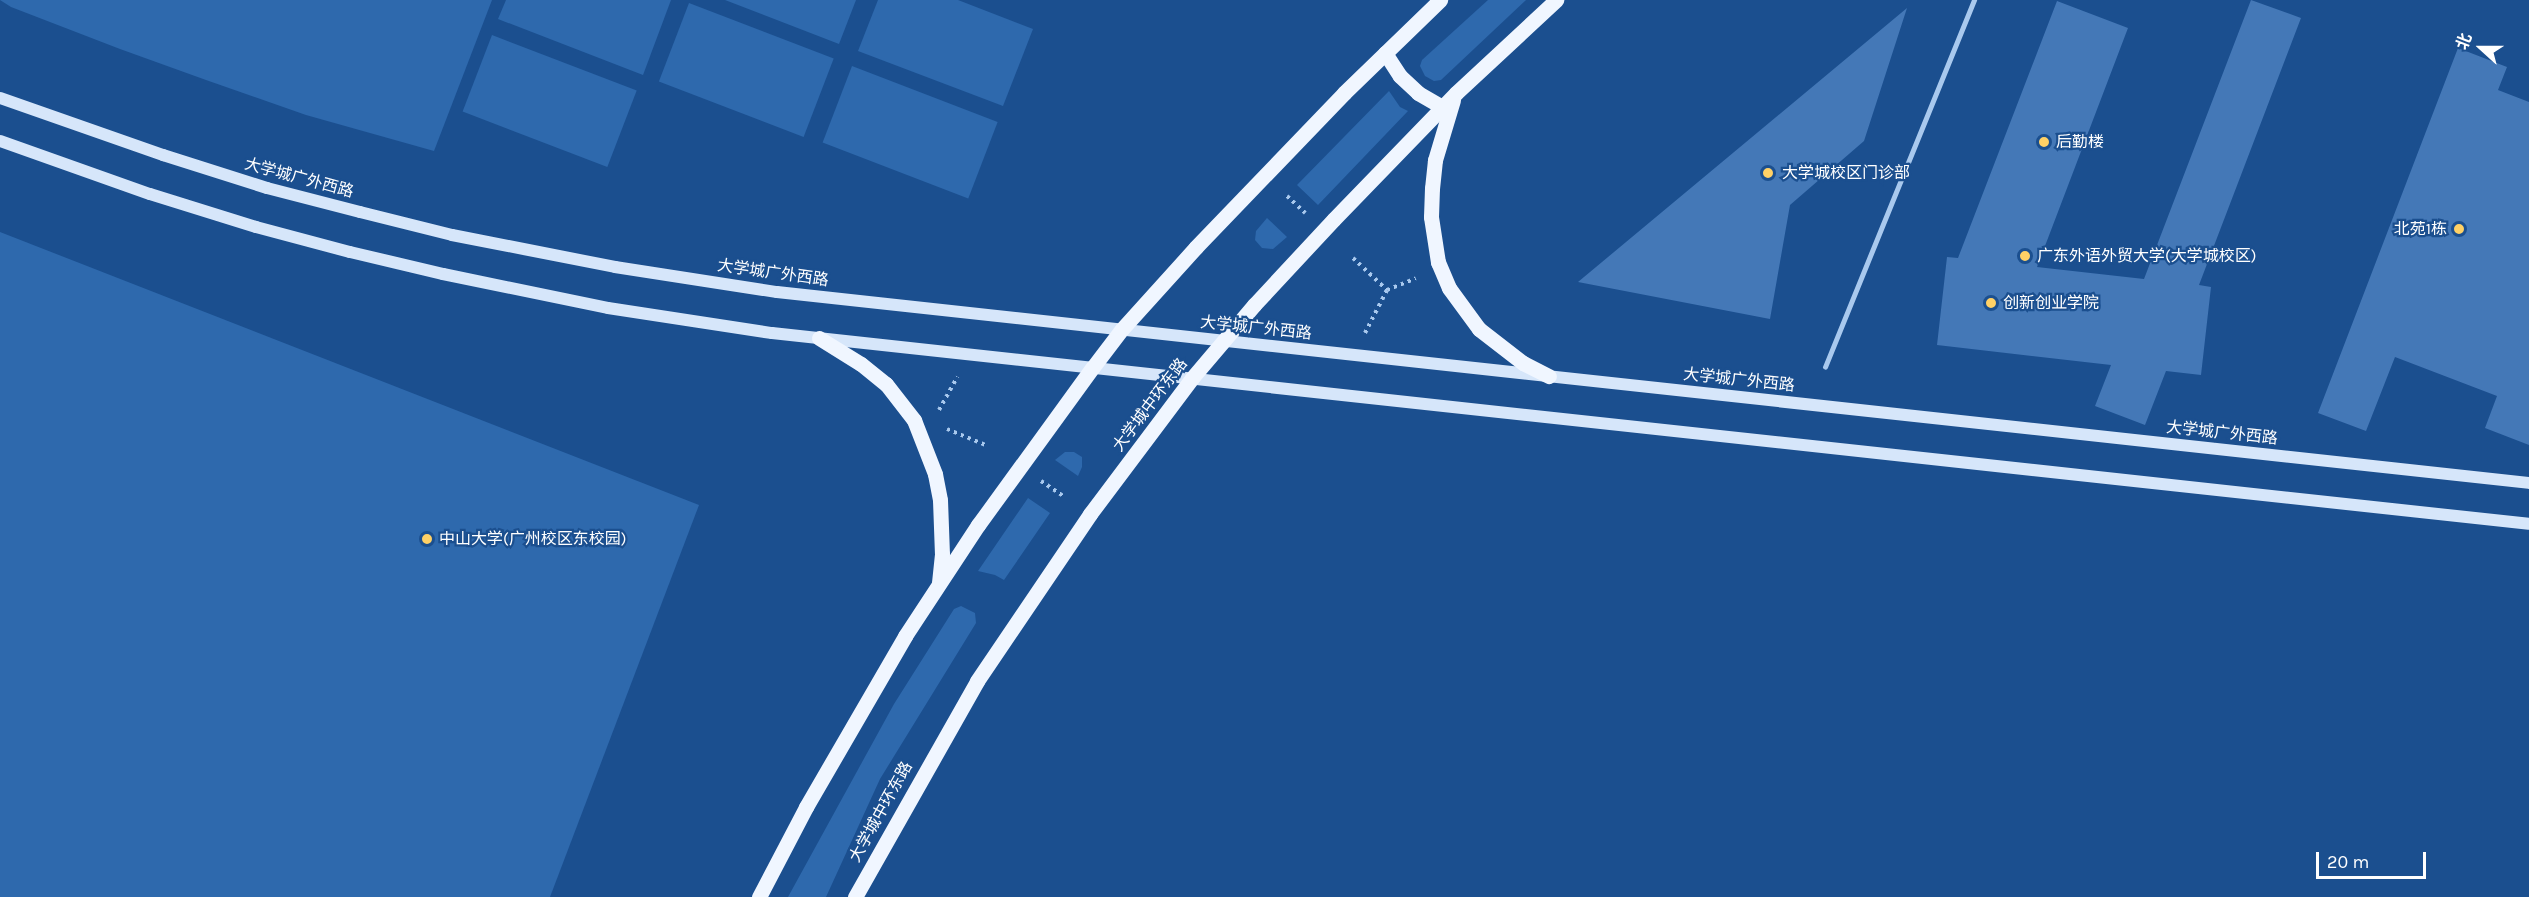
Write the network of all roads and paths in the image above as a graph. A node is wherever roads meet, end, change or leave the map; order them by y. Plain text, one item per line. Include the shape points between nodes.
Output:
1 (1440, 0) edge
2 (1556, 0) edge
3 (1974, 0) edge
4 (1385, 53) junction
5 (1456, 93) junction
6 (0, 98) edge
7 (1442, 108) junction
8 (0, 141) edge
9 (1287, 196) dead end
10 (1308, 215) dead end
11 (1353, 258) dead end
12 (1417, 278) dead end
13 (1387, 290) junction
14 (1122, 329) junction
15 (1364, 334) dead end
16 (819, 338) junction
17 (1224, 341) junction
18 (1093, 367) junction
19 (1825, 367) dead end
20 (960, 372) dead end
21 (1549, 376) junction
22 (1192, 378) junction
23 (937, 413) dead end
24 (941, 427) dead end
25 (988, 446) dead end
26 (1040, 480) dead end
27 (2529, 483) edge
28 (1063, 496) dead end
29 (2529, 524) edge
30 (939, 584) junction
31 (759, 897) edge
32 (855, 897) edge

1 - 4 main road
2 - 5 main road, 大学城中环东路
3 - 19 lane
4 - 7 main road via 1406,82
4 - 14 main road
5 - 7 main road, 大学城中环东路
5 - 21 main road via 1440,140 1431,189 1438,262 1449,288 1479,329 1516,359
6 - 14 main road, 大学城广外西路 via 267,188 452,235 615,267 777,292
7 - 17 main road, 大学城中环东路 via 1334,219
8 - 16 main road via 256,227 431,271 608,308
9 - 10 path
11 - 13 path
12 - 13 path
13 - 15 path
14 - 17 main road, 大学城广外西路
14 - 18 main road
16 - 18 main road
16 - 30 main road via 886,384 914,420 935,474 940,500
17 - 21 main road, 大学城广外西路
17 - 22 main road, 大学城中环东路
18 - 22 main road
18 - 30 main road via 1019,466
20 - 23 path
21 - 27 main road, 大学城广外西路
22 - 29 main road
22 - 32 main road, 大学城中环东路 via 1084,522 977,681
24 - 25 path
26 - 28 path
30 - 31 main road via 858,716

